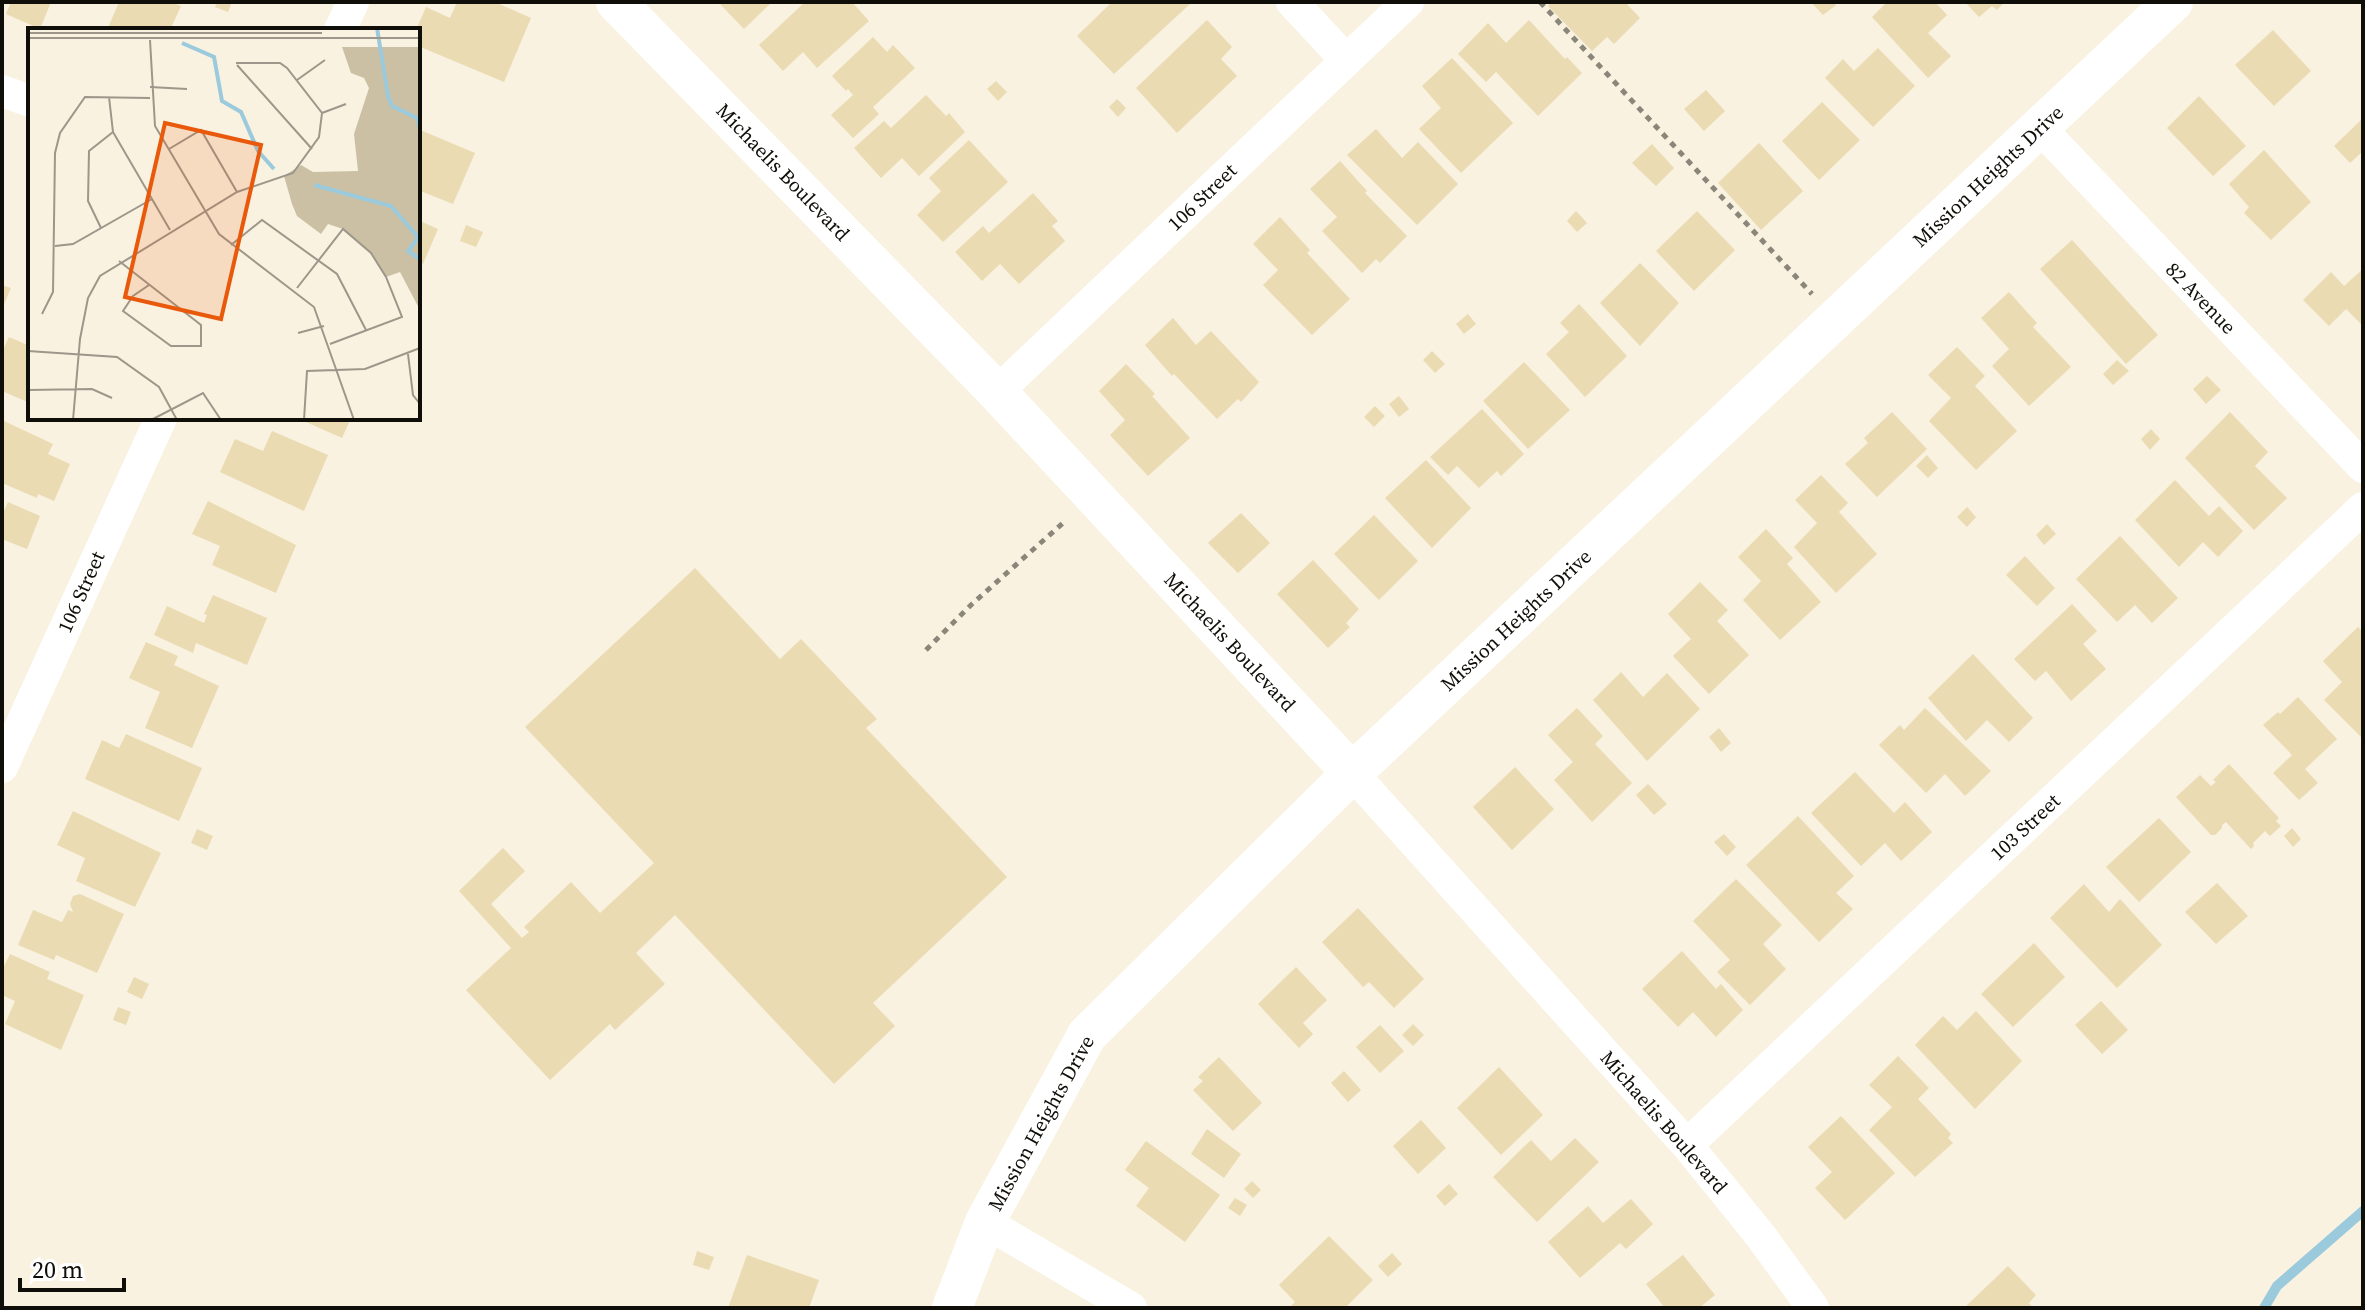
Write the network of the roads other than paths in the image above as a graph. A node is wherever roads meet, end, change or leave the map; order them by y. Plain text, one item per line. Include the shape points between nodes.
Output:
1 (353, 2) edge
2 (616, 2) edge
3 (1292, 2) edge
4 (1408, 2) edge
5 (2173, 2) edge
6 (341, 28) edge
7 (1346, 60) junction
8 (2, 91) edge
9 (28, 100) edge
10 (2040, 128) junction
11 (997, 392) junction
12 (160, 420) edge
13 (2363, 467) edge
14 (2363, 508) edge
15 (2, 767) edge
16 (1352, 773) junction
17 (1687, 1145) junction
18 (985, 1222) junction
19 (952, 1308) edge
20 (1131, 1308) edge
21 (1813, 1308) edge

1 - 6 street
2 - 11 street, Michaelis Boulevard
3 - 7 street
4 - 7 street, 106 Street
5 - 10 street, Mission Heights Drive
7 - 11 street, 106 Street
8 - 9 street
10 - 13 street, 82 Avenue
10 - 16 street, Mission Heights Drive
11 - 16 street, Michaelis Boulevard
12 - 15 street, 106 Street
14 - 17 street, 103 Street
16 - 17 street, Michaelis Boulevard
16 - 18 street, Mission Heights Drive via 1087,1035
17 - 21 street, Michaelis Boulevard
18 - 19 street, Mission Heights Drive
18 - 20 street

